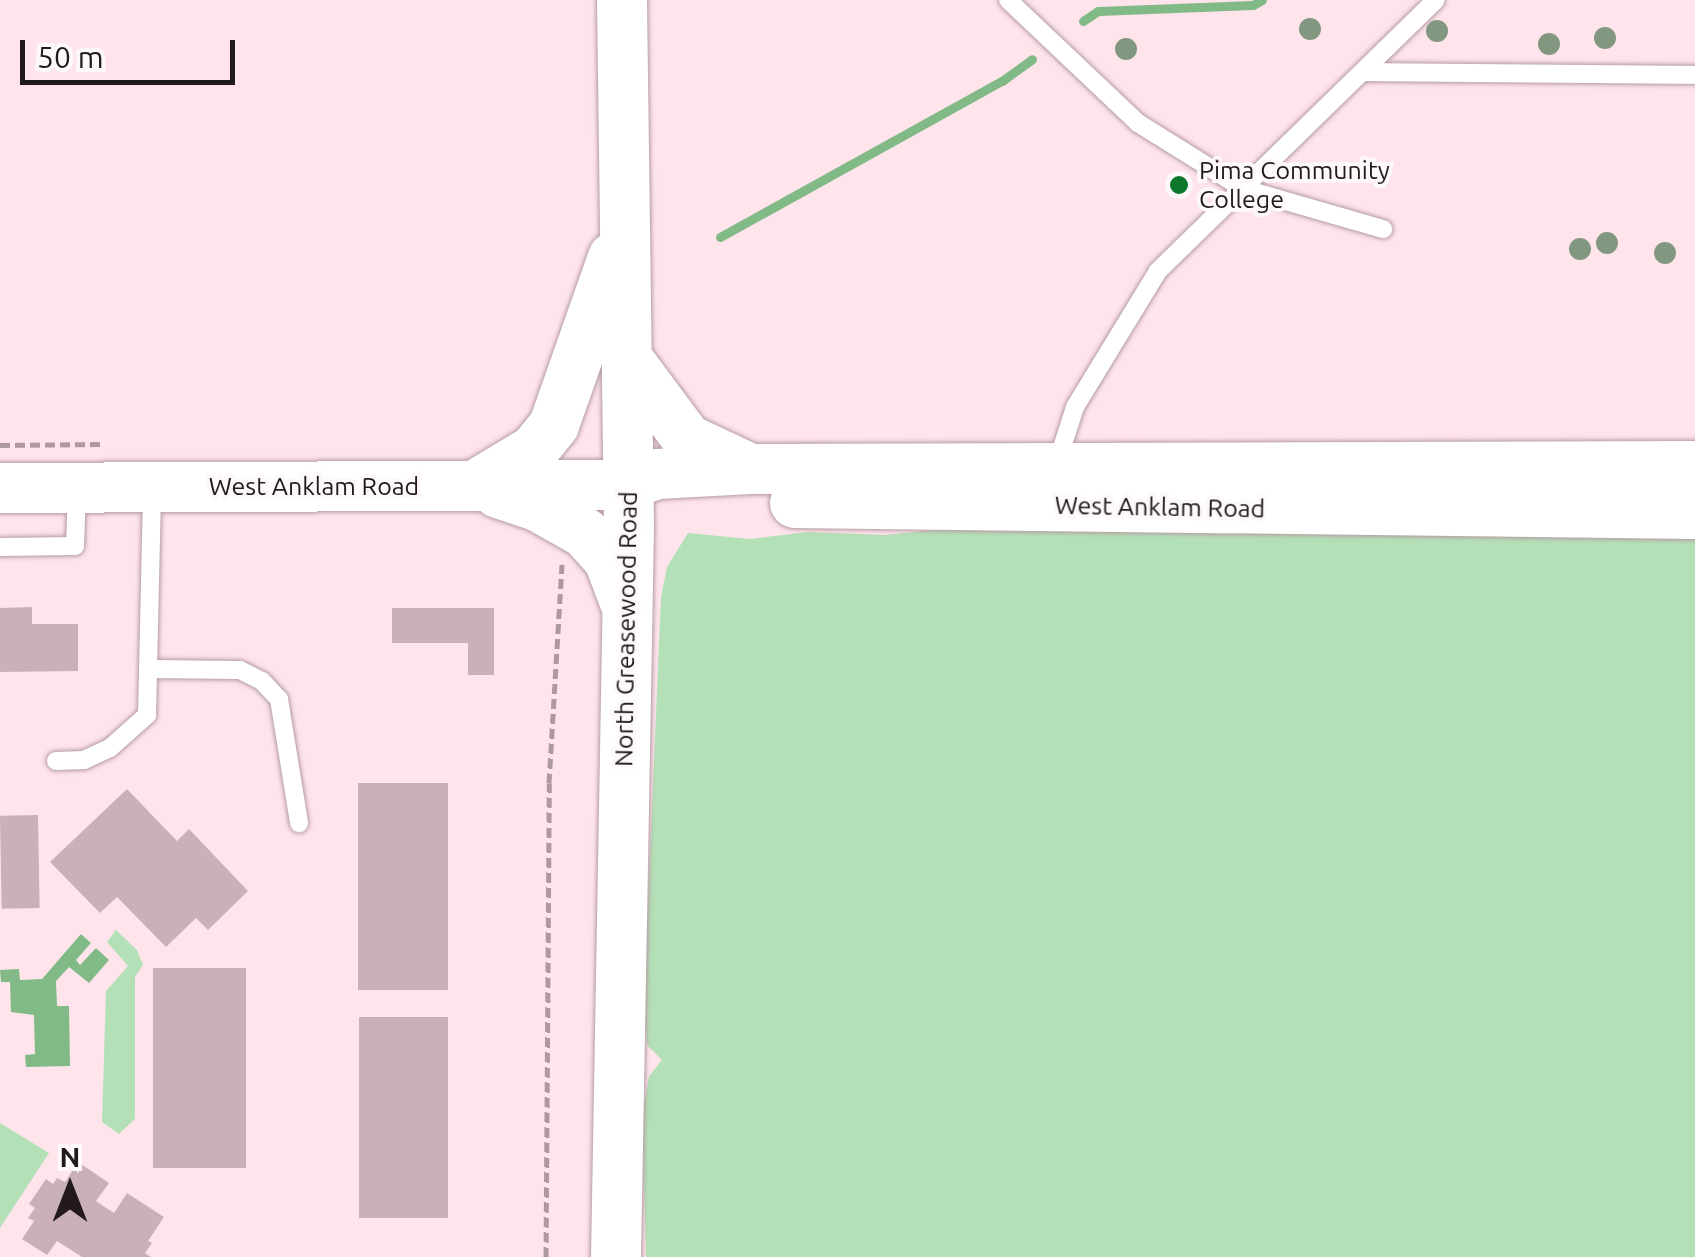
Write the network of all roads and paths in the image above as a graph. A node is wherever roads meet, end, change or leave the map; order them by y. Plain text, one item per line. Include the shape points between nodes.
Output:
1 (622, 0) edge
2 (1008, 0) edge
3 (1436, 0) edge
4 (1365, 72) junction
5 (1695, 75) edge
6 (1244, 189) junction
7 (625, 222) junction
8 (1382, 229) dead end
9 (627, 358) junction
10 (102, 444) dead end
11 (0, 445) edge
12 (1695, 466) edge
13 (1056, 468) junction
14 (750, 469) junction
15 (628, 485) junction
16 (474, 486) junction
17 (152, 487) junction
18 (0, 488) edge
19 (78, 488) junction
20 (1695, 514) edge
21 (563, 546) dead end
22 (0, 547) edge
23 (628, 609) junction
24 (151, 669) junction
25 (56, 761) dead end
26 (300, 823) dead end
27 (546, 1257) edge
28 (616, 1257) edge

1 - 7 main road, North Greasewood Road
2 - 6 lane via 1138,123
3 - 4 lane
4 - 5 lane
4 - 6 lane
6 - 8 lane
6 - 13 lane via 1158,271 1075,407
7 - 9 main road, North Greasewood Road
7 - 16 main road via 554,425 534,450
9 - 14 main road via 687,439
9 - 15 main road, North Greasewood Road
10 - 11 path
12 - 13 main road, West Anklam Road
13 - 14 main road, West Anklam Road
14 - 15 main road, West Anklam Road via 657,474
15 - 16 main road, West Anklam Road
15 - 20 main road, West Anklam Road via 665,501
15 - 23 main road, North Greasewood Road
16 - 17 main road, West Anklam Road
16 - 23 main road via 537,506 585,533 609,560
17 - 19 main road, West Anklam Road
17 - 24 lane
18 - 19 main road, West Anklam Road
19 - 22 lane via 74,546
21 - 27 path via 549,783
23 - 28 main road, North Greasewood Road
24 - 25 lane via 147,715 131,732 84,760
24 - 26 lane via 240,670 262,681 279,700

